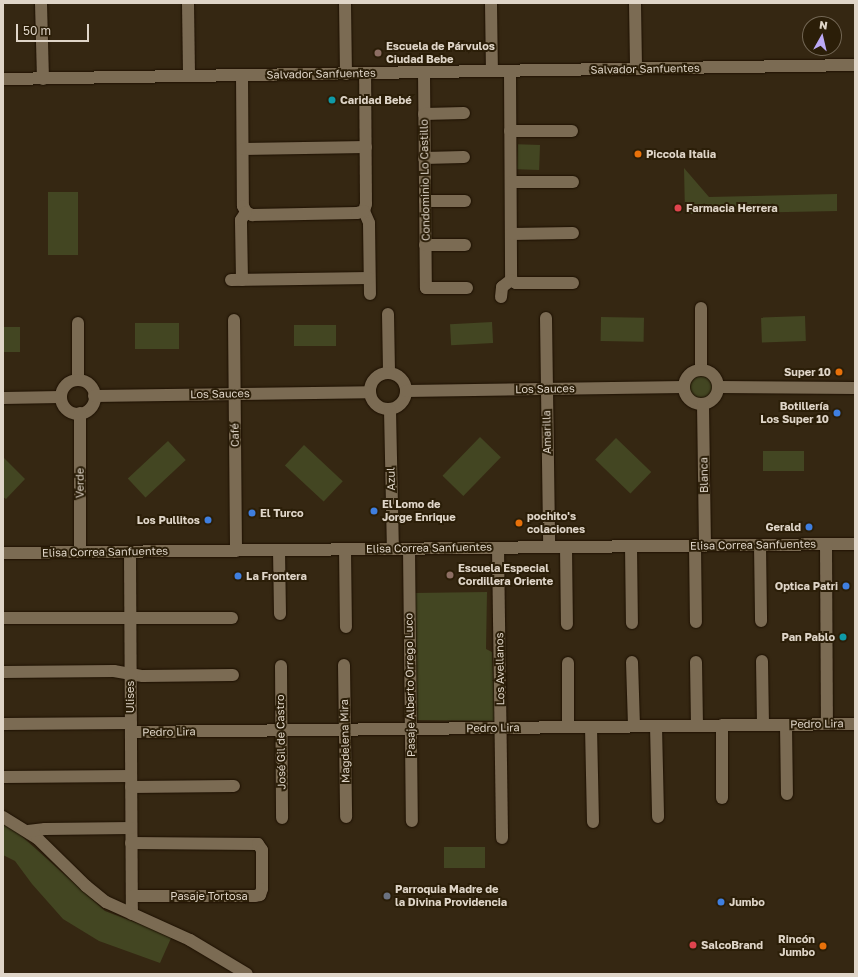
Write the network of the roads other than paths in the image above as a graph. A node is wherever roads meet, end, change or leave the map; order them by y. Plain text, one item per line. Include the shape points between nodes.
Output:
1 (41, 3) edge
2 (188, 3) edge
3 (345, 3) edge
4 (492, 3) edge
5 (635, 3) edge
6 (855, 65) edge
7 (636, 69) junction
8 (492, 71) junction
9 (510, 71) junction
10 (424, 72) junction
11 (365, 73) junction
12 (346, 74) junction
13 (242, 75) junction
14 (189, 76) junction
15 (3, 79) edge
16 (43, 79) junction
17 (464, 113) dead end
18 (424, 114) junction
19 (510, 131) junction
20 (572, 131) dead end
21 (366, 147) junction
22 (243, 149) junction
23 (464, 157) dead end
24 (424, 158) junction
25 (511, 182) junction
26 (573, 182) dead end
27 (425, 201) junction
28 (465, 201) dead end
29 (364, 211) junction
30 (246, 212) junction
31 (573, 233) dead end
32 (511, 234) junction
33 (465, 244) dead end
34 (425, 245) junction
35 (369, 278) junction
36 (511, 280) junction
37 (573, 283) dead end
38 (467, 288) dead end
39 (370, 294) dead end
40 (502, 297) dead end
41 (701, 308) dead end
42 (388, 314) dead end
43 (546, 318) dead end
44 (234, 320) dead end
45 (78, 323) dead end
46 (701, 370) junction
47 (389, 373) junction
48 (78, 380) junction
49 (684, 387) junction
50 (718, 387) junction
51 (855, 388) edge
52 (546, 389) junction
53 (406, 391) junction
54 (369, 392) junction
55 (235, 394) junction
56 (94, 396) junction
57 (61, 397) junction
58 (3, 398) edge
59 (703, 404) junction
60 (390, 410) junction
61 (80, 413) junction
62 (826, 544) junction
63 (855, 544) edge
64 (700, 545) junction
65 (760, 545) junction
66 (631, 546) junction
67 (549, 547) junction
68 (566, 547) junction
69 (498, 548) junction
70 (393, 549) junction
71 (409, 549) junction
72 (279, 550) junction
73 (344, 550) junction
74 (236, 551) junction
75 (80, 552) junction
76 (130, 552) junction
77 (3, 553) edge
78 (280, 614) dead end
79 (3, 618) edge
80 (130, 618) junction
81 (232, 618) dead end
82 (761, 621) dead end
83 (696, 622) dead end
84 (632, 623) dead end
85 (567, 624) dead end
86 (346, 627) dead end
87 (762, 661) dead end
88 (632, 662) dead end
89 (696, 662) dead end
90 (568, 663) dead end
91 (344, 665) dead end
92 (280, 666) dead end
93 (3, 672) edge
94 (130, 674) junction
95 (234, 675) dead end
96 (3, 724) edge
97 (827, 724) junction
98 (855, 724) edge
99 (722, 725) junction
100 (763, 725) junction
101 (786, 725) junction
102 (634, 726) junction
103 (656, 726) junction
104 (697, 726) junction
105 (568, 727) junction
106 (591, 727) junction
107 (131, 728) junction
108 (501, 728) junction
109 (411, 729) junction
110 (281, 730) junction
111 (345, 730) junction
112 (3, 777) edge
113 (131, 782) junction
114 (234, 786) dead end
115 (787, 794) dead end
116 (722, 798) dead end
117 (3, 817) edge
118 (346, 817) dead end
119 (658, 817) dead end
120 (282, 818) dead end
121 (412, 821) dead end
122 (593, 822) dead end
123 (131, 828) junction
124 (28, 831) junction
125 (502, 838) dead end
126 (131, 843) junction
127 (132, 896) junction
128 (132, 914) junction
129 (247, 974) edge

1 - 16 street
2 - 14 street
3 - 12 street
4 - 8 street
5 - 7 street
6 - 7 street, Salvador Sanfuentes
7 - 9 street, Salvador Sanfuentes
8 - 9 street, Salvador Sanfuentes
8 - 10 street, Salvador Sanfuentes
9 - 19 street
10 - 11 street, Salvador Sanfuentes
10 - 18 street, Condominio Lo Castillo
11 - 12 street, Salvador Sanfuentes
11 - 21 street
12 - 13 street, Salvador Sanfuentes
13 - 14 street, Salvador Sanfuentes
13 - 22 street
14 - 16 street, Salvador Sanfuentes
15 - 16 street, Salvador Sanfuentes
17 - 18 street
18 - 24 street, Condominio Lo Castillo
19 - 20 street
19 - 25 street
21 - 22 street
21 - 29 street
22 - 30 street via 243,208
23 - 24 street
24 - 27 street, Condominio Lo Castillo
25 - 26 street
25 - 32 street
27 - 28 street
27 - 34 street, Condominio Lo Castillo
29 - 30 street via 252,215
29 - 35 street via 369,223
30 - 35 street via 241,220 237,280
31 - 32 street
32 - 36 street
33 - 34 street
34 - 38 street, Condominio Lo Castillo via 426,288
35 - 39 street
36 - 37 street via 516,283
36 - 40 street via 502,287
41 - 46 street
42 - 47 street
43 - 52 street, Amarilla
44 - 55 street, Café
45 - 48 street
46 - 49 street via 687,377
46 - 50 street via 714,377
47 - 53 street via 400,378
47 - 54 street via 377,376 371,383
48 - 56 street via 88,384
48 - 57 street via 65,385
49 - 52 street, Los Sauces
49 - 59 street via 689,400
50 - 51 street
50 - 59 street via 715,396
52 - 53 street, Los Sauces
52 - 67 street, Amarilla
53 - 60 street via 401,404
54 - 55 street, Los Sauces
54 - 60 street via 372,402 379,408
55 - 56 street, Los Sauces
55 - 74 street, Café
56 - 61 street via 92,406
57 - 58 street
57 - 61 street via 68,410
59 - 64 street, Blanca
60 - 70 street, Azul
61 - 75 street, Verde
62 - 63 street, Elisa Correa Sanfuentes
62 - 65 street, Elisa Correa Sanfuentes
62 - 97 street
64 - 65 street, Elisa Correa Sanfuentes
64 - 66 street, Elisa Correa Sanfuentes
64 - 83 street, Blanca
65 - 82 street
66 - 68 street, Elisa Correa Sanfuentes
66 - 84 street
67 - 68 street, Elisa Correa Sanfuentes
67 - 69 street, Elisa Correa Sanfuentes
68 - 85 street
69 - 71 street, Elisa Correa Sanfuentes
69 - 108 street, Los Avellanos
70 - 71 street, Elisa Correa Sanfuentes
70 - 73 street, Elisa Correa Sanfuentes
71 - 109 street, Pasaje Alberto Orrego Luco
72 - 73 street, Elisa Correa Sanfuentes
72 - 74 street, Elisa Correa Sanfuentes
72 - 78 street
73 - 86 street
74 - 76 street, Elisa Correa Sanfuentes
75 - 76 street, Elisa Correa Sanfuentes
75 - 77 street, Elisa Correa Sanfuentes
76 - 80 street, Ulises
79 - 80 street
80 - 81 street
80 - 94 street, Ulises
87 - 100 street
88 - 102 street
89 - 104 street
90 - 105 street
91 - 111 street, Magdelena Mira
92 - 110 street, José Gil de Castro
93 - 94 street via 114,671
94 - 95 street
94 - 107 street, Ulises
96 - 107 street, Pedro Lira
97 - 98 street, Pedro Lira
97 - 101 street, Pedro Lira
99 - 100 street, Pedro Lira
99 - 104 street, Pedro Lira
99 - 116 street
100 - 101 street, Pedro Lira
101 - 115 street
102 - 103 street, Pedro Lira
102 - 106 street, Pedro Lira
103 - 104 street, Pedro Lira
103 - 119 street
105 - 106 street, Pedro Lira
105 - 108 street, Pedro Lira
106 - 122 street
107 - 110 street, Pedro Lira
107 - 113 street, Ulises
108 - 109 street, Pedro Lira
108 - 125 street, Los Avellanos
109 - 111 street, Pedro Lira
109 - 121 street, Pasaje Alberto Orrego Luco
110 - 111 street, Pedro Lira
110 - 120 street, José Gil de Castro
111 - 118 street, Magdelena Mira
112 - 113 street
113 - 114 street
113 - 123 street, Ulises
117 - 124 street
123 - 124 street
123 - 126 street, Ulises
124 - 128 street via 95,894
126 - 127 street, Ulises
126 - 127 street, Pasaje Tortosa via 255,844 260,845 262,850 262,889 258,896
127 - 128 street, Ulises
128 - 129 street via 190,940

